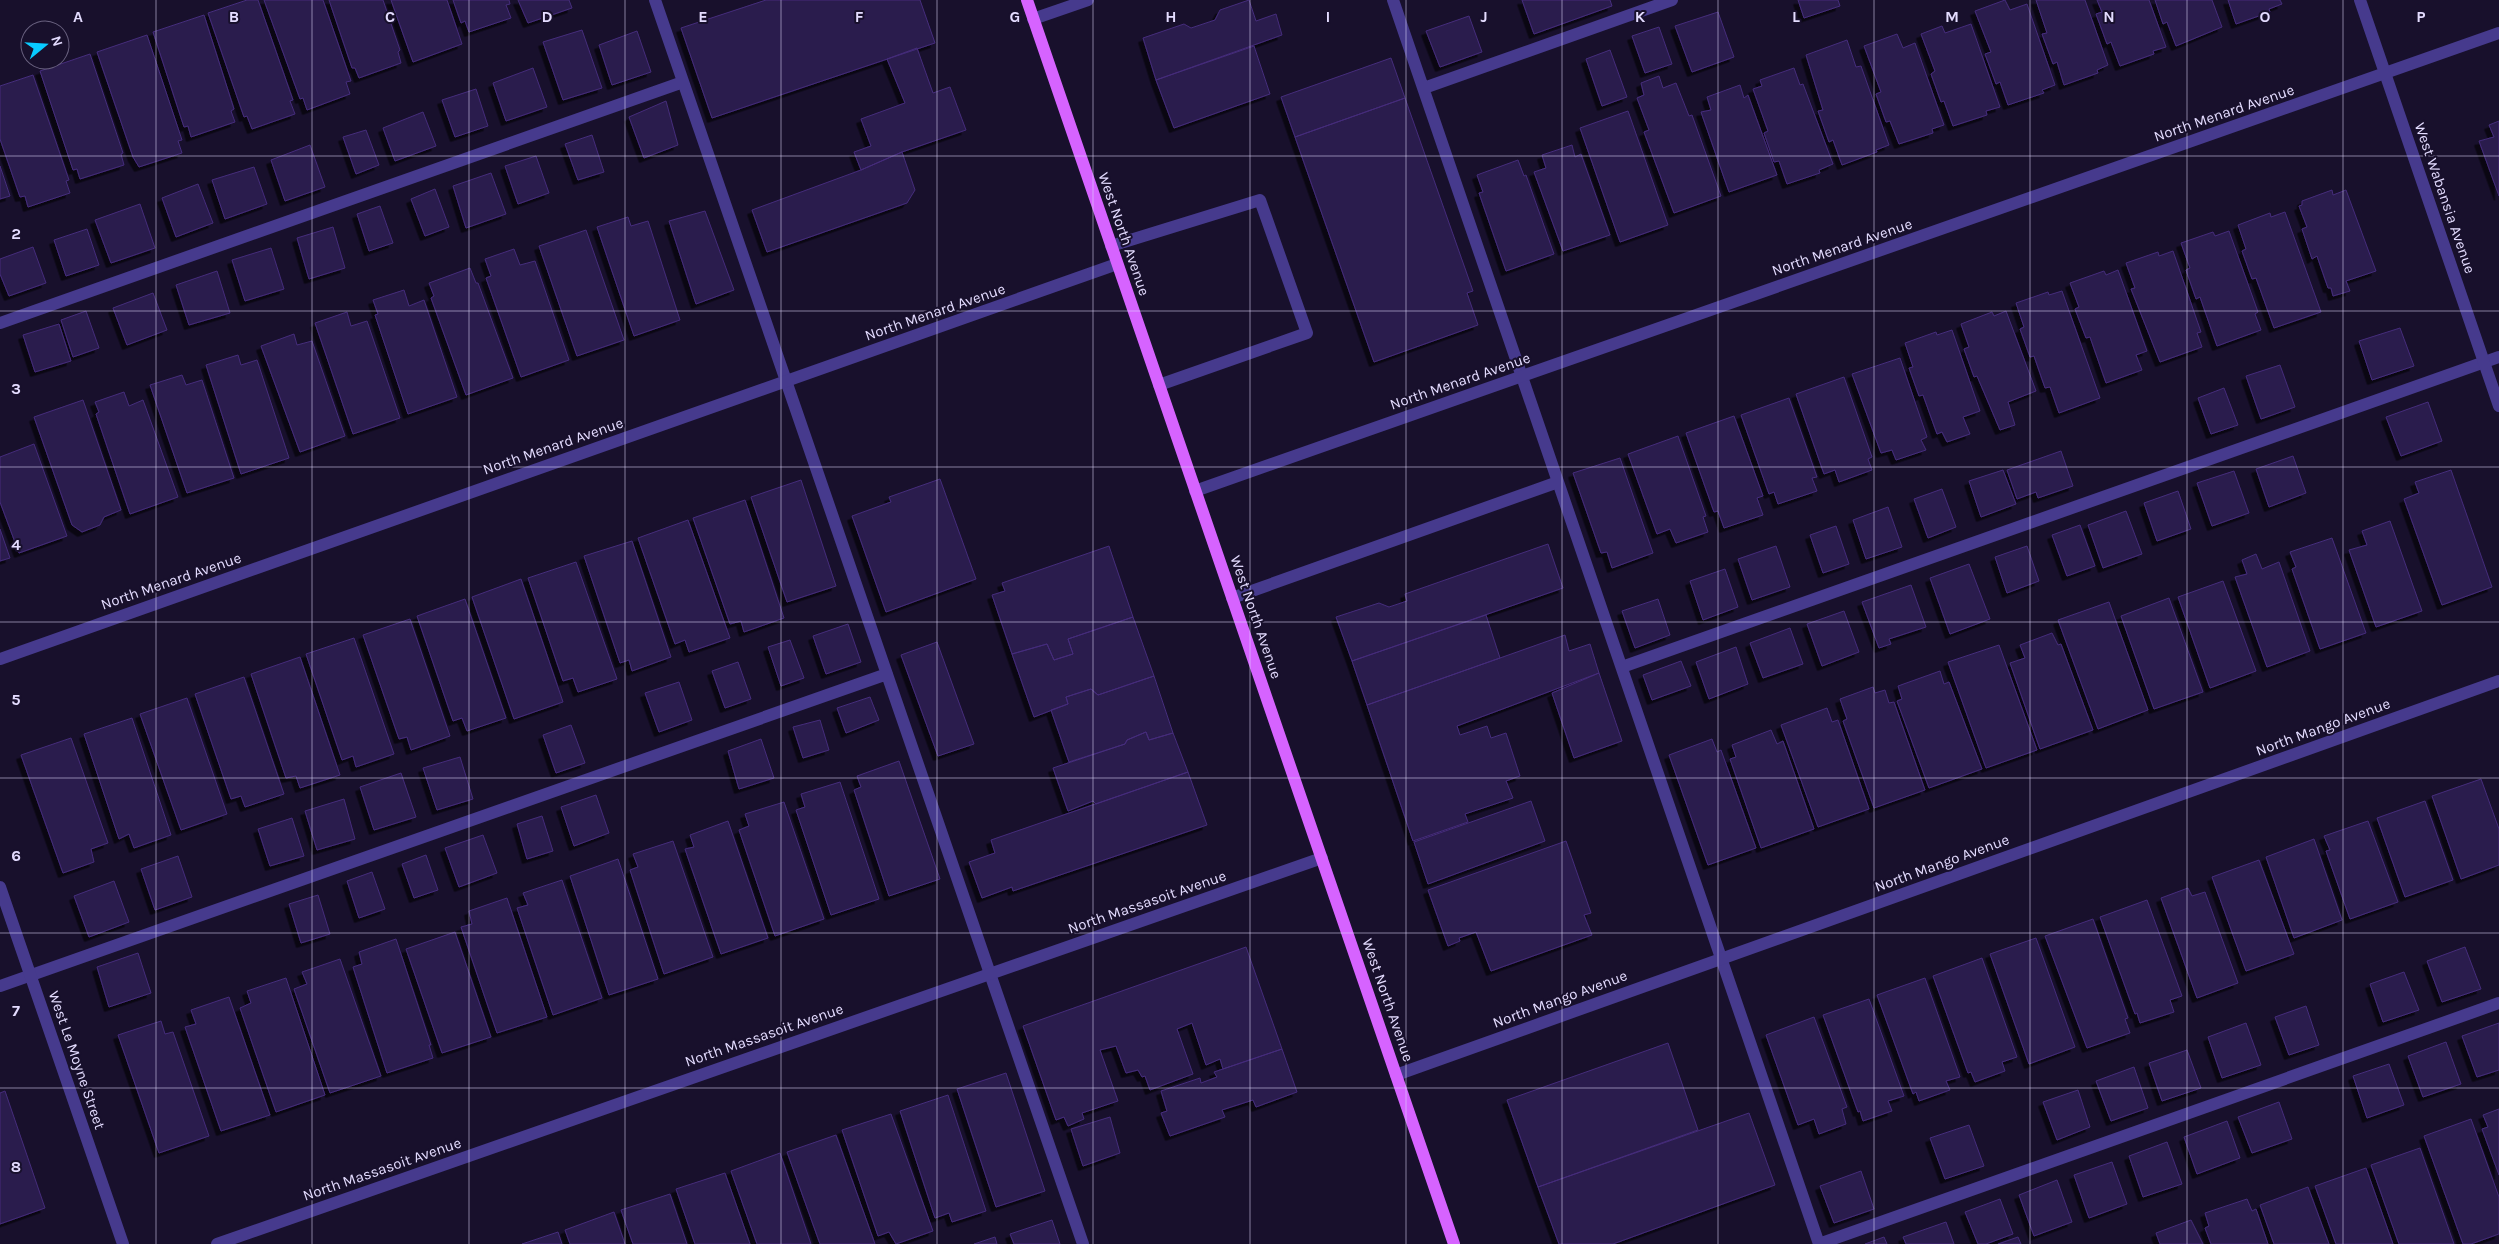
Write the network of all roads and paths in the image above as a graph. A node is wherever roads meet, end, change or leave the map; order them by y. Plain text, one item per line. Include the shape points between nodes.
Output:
1 (655, 0) edge
2 (1027, 0) edge
3 (1088, 0) edge
4 (1393, 0) edge
5 (1672, 0) edge
6 (2360, 0) edge
7 (1033, 19) junction
8 (2499, 33) edge
9 (2385, 74) junction
10 (684, 82) junction
11 (1424, 88) junction
12 (1111, 246) junction
13 (1117, 264) junction
14 (0, 323) edge
15 (2499, 356) edge
16 (2484, 362) junction
17 (1522, 376) junction
18 (786, 381) junction
19 (1159, 385) junction
20 (2499, 406) edge
21 (1558, 482) junction
22 (1195, 491) junction
23 (1232, 598) junction
24 (0, 659) edge
25 (1622, 666) junction
26 (887, 674) junction
27 (2499, 681) edge
28 (1322, 858) junction
29 (0, 887) edge
30 (1721, 959) junction
31 (989, 974) junction
32 (30, 975) junction
33 (0, 986) edge
34 (2499, 1003) edge
35 (1396, 1075) junction
36 (123, 1244) edge
37 (217, 1244) edge
38 (1082, 1244) edge
39 (1454, 1244) edge
40 (1819, 1244) edge

1 - 10 street
2 - 7 main road, West North Avenue
3 - 7 street
4 - 11 street
5 - 11 street
6 - 9 street, West Wabansia Avenue
7 - 12 main road, West North Avenue
8 - 9 street, North Menard Avenue
9 - 16 street, West Wabansia Avenue
9 - 17 street, North Menard Avenue
10 - 14 street
10 - 18 street
11 - 17 street
12 - 13 main road, West North Avenue
12 - 19 street via 1260,200 1307,333
13 - 18 street, North Menard Avenue
13 - 19 main road, West North Avenue
15 - 16 street
16 - 20 street, West Wabansia Avenue
16 - 25 street
17 - 21 street
17 - 22 street, North Menard Avenue
18 - 24 street, North Menard Avenue
18 - 26 street
19 - 22 main road, West North Avenue
21 - 23 street
21 - 25 street
22 - 23 main road, West North Avenue
23 - 28 main road, West North Avenue
25 - 30 street
26 - 31 street
26 - 32 street
27 - 30 street, North Mango Avenue
28 - 31 street, North Massasoit Avenue
28 - 35 main road, West North Avenue
29 - 32 street, West Le Moyne Street
30 - 35 street, North Mango Avenue
30 - 40 street
31 - 37 street, North Massasoit Avenue
31 - 38 street
32 - 33 street
32 - 36 street, West Le Moyne Street
34 - 40 street
35 - 39 main road, West North Avenue

